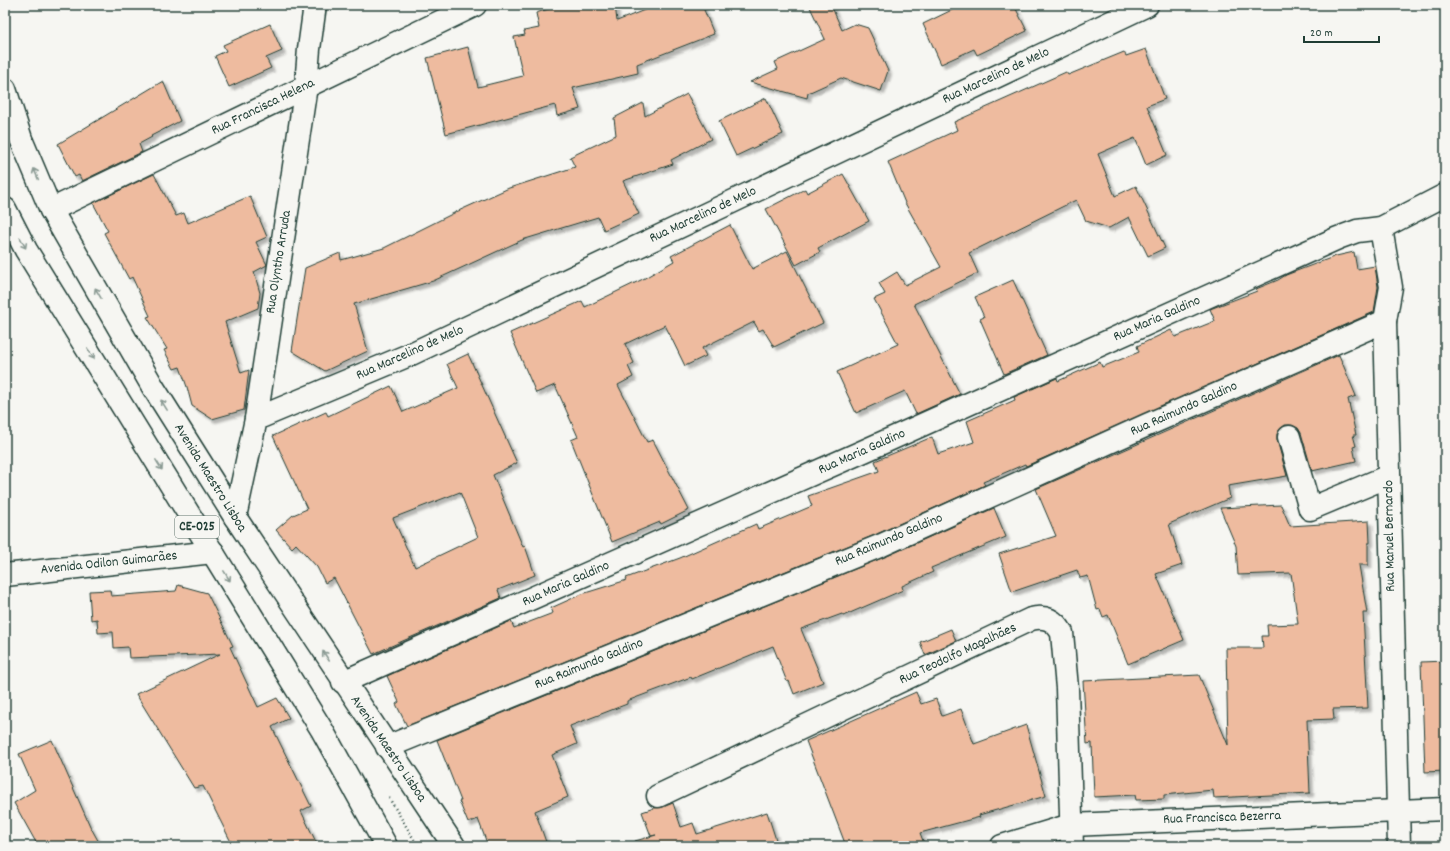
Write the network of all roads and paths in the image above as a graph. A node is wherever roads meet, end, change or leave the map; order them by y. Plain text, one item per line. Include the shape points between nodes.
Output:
1 (315, 5) edge
2 (475, 5) edge
3 (1148, 5) edge
4 (306, 86) junction
5 (5, 89) edge
6 (1445, 195) edge
7 (5, 209) edge
8 (51, 210) junction
9 (1381, 228) junction
10 (1385, 321) junction
11 (256, 419) junction
12 (1289, 436) dead end
13 (1389, 476) junction
14 (234, 517) junction
15 (213, 552) junction
16 (5, 574) edge
17 (343, 682) junction
18 (387, 747) junction
19 (658, 796) dead end
20 (1445, 809) edge
21 (1397, 811) junction
22 (1071, 824) junction
23 (386, 846) edge
24 (454, 846) edge
25 (1002, 846) edge
26 (1072, 846) edge
27 (1399, 846) edge

1 - 4 main road, Rua Olyntho Arruda via 308,49
2 - 4 main road, Rua Francisca Helena
3 - 11 main road, Rua Marcelino de Melo via 409,355
4 - 8 main road, Rua Francisca Helena
4 - 11 main road, Rua Olyntho Arruda
8 -> 5 main road, Avenida Maestro Lisboa / CE-025 via 21,139
6 - 9 main road
7 -> 15 main road, CE-025 via 26,250
14 -> 8 main road, Avenida Maestro Lisboa / CE-025 via 149,380
9 - 10 main road, Rua Manuel Bernardo via 1391,287
9 - 17 main road, Rua Maria Galdino via 1357,231 1338,238
10 - 13 main road, Rua Manuel Bernardo
10 - 18 main road, Rua Raimundo Galdino via 882,545
11 - 14 main road, Rua Olyntho Arruda
12 - 13 main road via 1310,509
13 - 21 main road, Rua Manuel Bernardo
17 -> 14 main road, Avenida Maestro Lisboa / CE-025
15 - 16 main road, Avenida Odilon Guimarães
15 -> 23 main road, CE-025 via 322,730
17 - 18 main road, Avenida Maestro Lisboa / CE-025
18 - 24 main road, Avenida Maestro Lisboa / CE-025
19 - 22 main road, Rua Teodolfo Magalhães via 1041,616 1059,626 1062,633 1068,688
20 - 21 main road, Rua Francisca Bezerra
21 - 22 main road, Rua Francisca Bezerra
21 - 27 main road, Rua Manuel Bernardo
22 - 25 main road, Rua Francisca Bezerra
22 - 26 main road, Rua Teodolfo Magalhães

